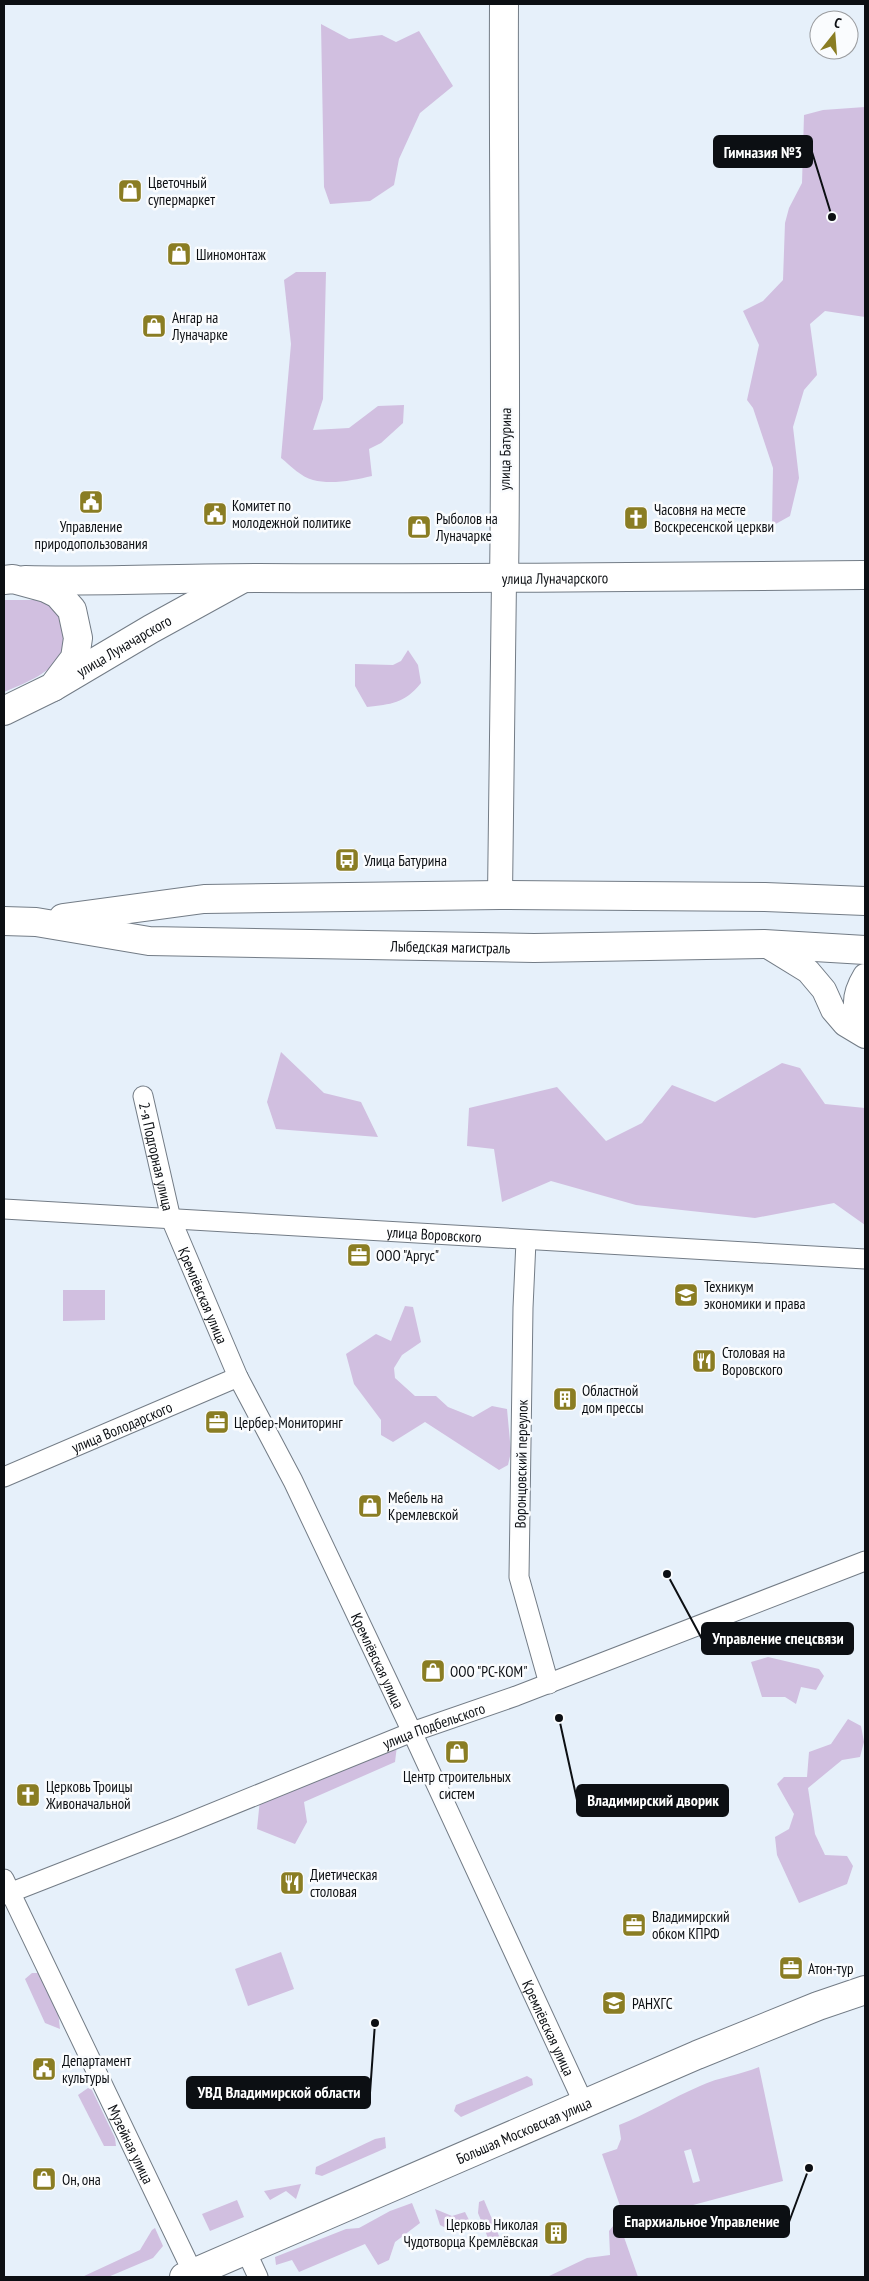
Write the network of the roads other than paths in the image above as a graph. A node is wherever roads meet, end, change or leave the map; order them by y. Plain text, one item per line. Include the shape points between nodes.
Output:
1 (504, 4) edge
2 (865, 575) edge
3 (244, 578) junction
4 (8, 579) edge
5 (504, 580) junction
6 (53, 687) junction
7 (4, 711) edge
8 (500, 895) junction
9 (865, 901) edge
10 (4, 921) edge
11 (36, 922) junction
12 (764, 944) junction
13 (865, 950) edge
14 (865, 976) edge
15 (865, 1035) edge
16 (143, 1096) dead end
17 (4, 1209) edge
18 (171, 1219) junction
19 (526, 1241) junction
20 (865, 1259) edge
21 (238, 1377) junction
22 (4, 1477) edge
23 (865, 1561) edge
24 (549, 1684) junction
25 (412, 1732) junction
26 (6, 1889) edge
27 (865, 1990) edge
28 (584, 2104) junction
29 (246, 2251) junction
30 (189, 2275) edge
31 (258, 2277) edge

1 - 5 main road, улица Батурина
2 - 5 main road, улица Луначарского
3 - 4 main road, улица Луначарского via 95,582
3 - 5 main road, улица Луначарского
3 - 6 main road, улица Луначарского
4 - 6 main road via 46,588 58,594 72,610 78,638 75,658
5 - 8 street, улица Батурина
6 - 7 main road, улица Луначарского
8 - 9 main road, Лыбедская магистраль
8 - 11 main road, Лыбедская магистраль via 204,899
10 - 11 main road, Лыбедская магистраль
11 - 12 main road, Лыбедская магистраль via 149,941 534,948
12 - 13 main road, Лыбедская магистраль
12 - 15 street via 808,971 845,1024
14 - 15 street via 856,990 855,1010
16 - 18 street, 2-я Подгорная улица
17 - 18 street, улица Воровского
18 - 19 street, улица Воровского
18 - 21 street, Кремлёвская улица
19 - 20 street, улица Воровского
19 - 24 street, Воронцовский переулок via 519,1577
21 - 22 street, улица Володарского
21 - 25 street, Кремлёвская улица via 293,1481
23 - 24 street, улица Подбельского
24 - 25 street, улица Подбельского
25 - 26 street, улица Подбельского via 178,1827
25 - 28 street, Кремлёвская улица
26 - 30 street, Музейная улица
27 - 28 main road, Большая Московская улица via 696,2055
28 - 29 main road, Большая Московская улица
29 - 30 main road, Большая Московская улица
29 - 31 street

